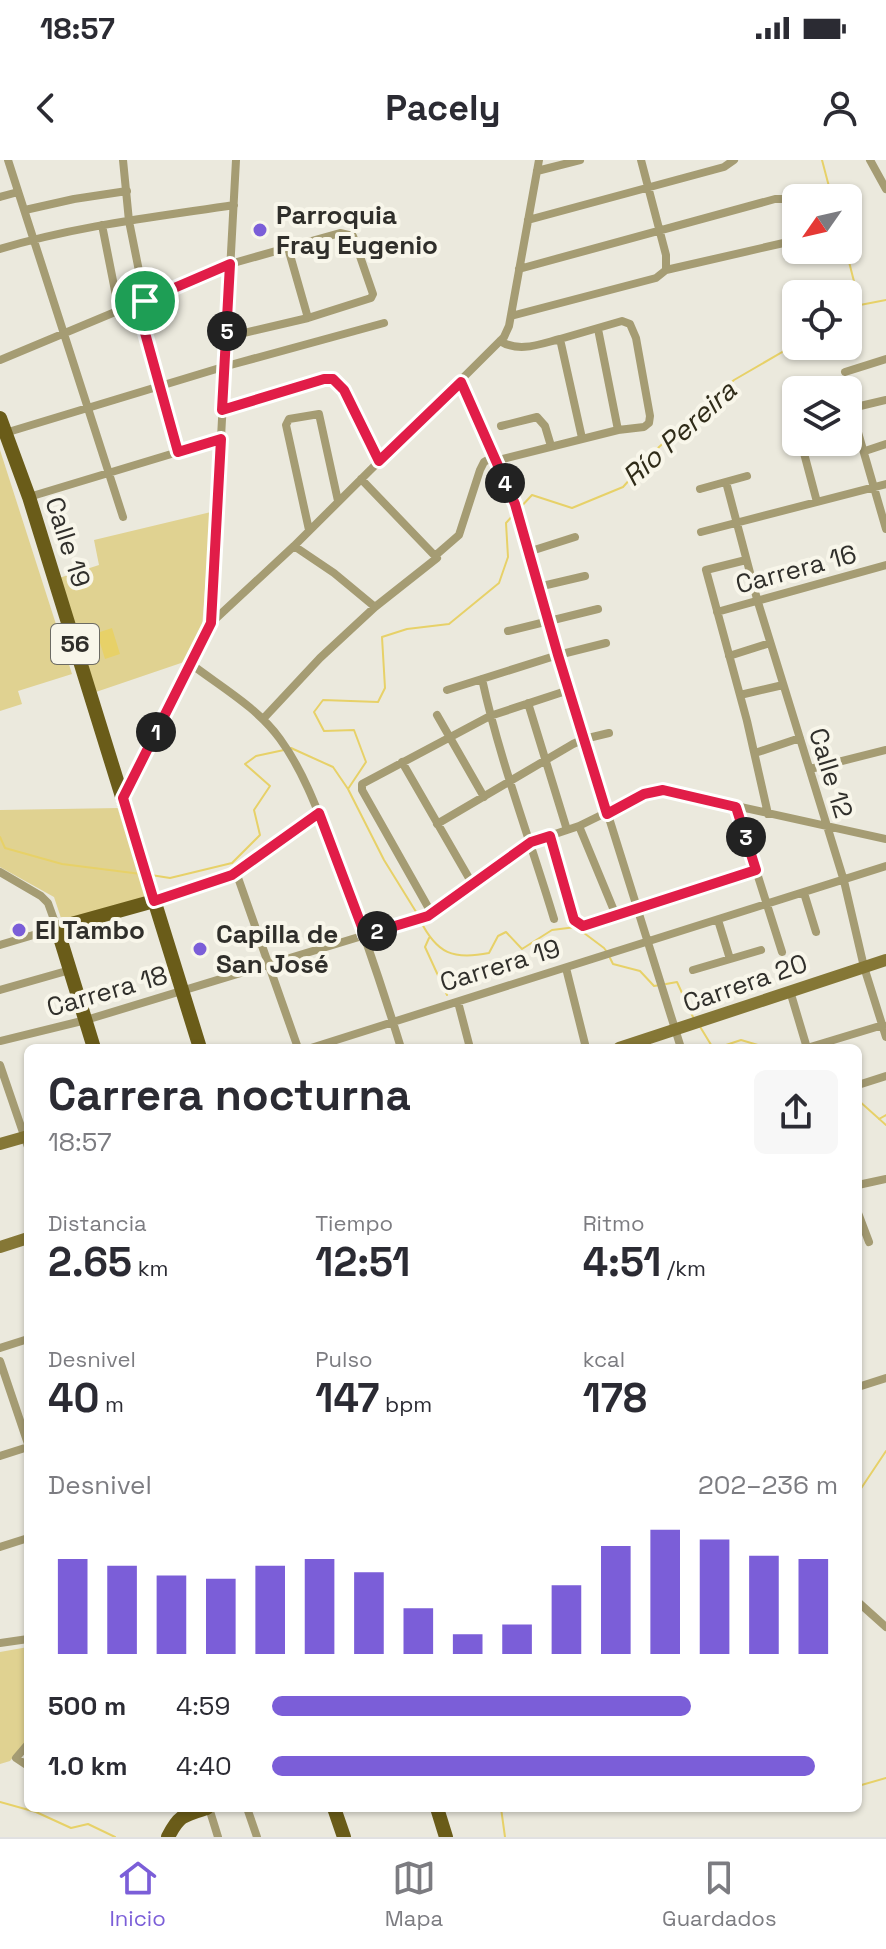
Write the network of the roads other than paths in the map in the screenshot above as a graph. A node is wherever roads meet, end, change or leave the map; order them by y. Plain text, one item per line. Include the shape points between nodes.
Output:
1 (8, 160) edge
2 (123, 160) edge
3 (236, 160) edge
4 (539, 160) edge
5 (580, 160) edge
6 (641, 160) edge
7 (734, 160) edge
8 (870, 160) edge
9 (537, 171) junction
10 (648, 186) junction
11 (886, 189) edge
12 (127, 191) junction
13 (18, 192) junction
14 (0, 197) edge
15 (782, 199) edge
16 (234, 205) junction
17 (25, 210) junction
18 (528, 220) junction
19 (129, 221) junction
20 (102, 225) junction
21 (658, 231) junction
22 (34, 239) junction
23 (782, 243) edge
24 (288, 248) junction
25 (0, 249) edge
26 (230, 264) junction
27 (519, 269) junction
28 (666, 270) junction
29 (141, 302) junction
30 (119, 311) junction
31 (511, 316) junction
32 (308, 318) junction
33 (384, 323) dead end
34 (598, 329) junction
35 (65, 334) junction
36 (227, 337) junction
37 (560, 339) junction
38 (500, 341) junction
39 (886, 359) edge
40 (0, 360) edge
41 (223, 367) junction
42 (845, 372) dead end
43 (461, 382) junction
44 (160, 386) junction
45 (886, 400) edge
46 (88, 408) junction
47 (222, 410) junction
48 (2, 426) edge
49 (501, 426) dead end
50 (618, 430) junction
51 (582, 438) junction
52 (221, 439) junction
53 (886, 444) edge
54 (551, 446) junction
55 (865, 451) junction
56 (178, 452) junction
57 (805, 456) edge
58 (494, 459) junction
59 (379, 461) junction
60 (109, 473) junction
61 (747, 476) dead end
62 (361, 479) junction
63 (726, 482) junction
64 (886, 484) edge
65 (875, 487) junction
66 (700, 489) dead end
67 (29, 497) junction
68 (338, 501) junction
69 (817, 502) junction
70 (123, 517) dead end
71 (736, 522) junction
72 (886, 529) edge
73 (309, 530) junction
74 (701, 532) dead end
75 (575, 537) dead end
76 (294, 546) junction
77 (528, 552) junction
78 (436, 555) junction
79 (746, 560) junction
80 (886, 565) edge
81 (585, 576) dead end
82 (538, 587) junction
83 (757, 599) junction
84 (212, 600) junction
85 (375, 607) junction
86 (227, 608) junction
87 (598, 609) dead end
88 (717, 612) junction
89 (548, 621) junction
90 (211, 623) junction
91 (508, 631) dead end
92 (606, 643) dead end
93 (770, 643) junction
94 (558, 655) junction
95 (729, 656) junction
96 (191, 664) junction
97 (482, 679) junction
98 (783, 685) junction
99 (447, 690) dead end
100 (569, 690) junction
101 (740, 695) junction
102 (528, 703) junction
103 (437, 715) dead end
104 (490, 716) junction
105 (263, 719) junction
106 (609, 733) dead end
107 (449, 736) junction
108 (800, 738) junction
109 (584, 739) junction
110 (886, 750) edge
111 (755, 753) junction
112 (546, 760) junction
113 (402, 762) junction
114 (810, 769) junction
115 (508, 781) junction
116 (484, 797) junction
117 (123, 798) junction
118 (736, 807) junction
119 (319, 813) junction
120 (607, 814) junction
121 (768, 814) junction
122 (437, 824) junction
123 (579, 826) junction
124 (827, 828) junction
125 (567, 830) junction
126 (550, 836) junction
127 (886, 839) edge
128 (531, 842) junction
129 (886, 866) edge
130 (756, 870) junction
131 (0, 872) edge
132 (236, 872) junction
133 (844, 881) junction
134 (473, 885) junction
135 (804, 893) junction
136 (154, 901) junction
137 (767, 905) junction
138 (637, 908) junction
139 (615, 913) junction
140 (430, 915) junction
141 (554, 919) dead end
142 (718, 920) junction
143 (57, 928) junction
144 (816, 932) dead end
145 (365, 935) junction
146 (646, 940) junction
147 (0, 945) edge
148 (761, 950) dead end
149 (782, 952) dead end
150 (730, 959) junction
151 (886, 960) edge
152 (269, 965) junction
153 (864, 967) junction
154 (566, 968) junction
155 (70, 970) junction
156 (693, 970) dead end
157 (0, 990) edge
158 (182, 990) junction
159 (790, 991) junction
160 (458, 1002) junction
161 (86, 1020) junction
162 (393, 1022) junction
163 (883, 1025) junction
164 (675, 1030) junction
165 (886, 1037) edge
166 (0, 1041) edge
167 (93, 1044) edge
168 (199, 1044) edge
169 (297, 1044) edge
170 (324, 1044) edge
171 (400, 1044) edge
172 (469, 1044) edge
173 (585, 1044) edge
174 (631, 1044) edge
175 (680, 1044) edge
176 (806, 1044) edge
177 (820, 1044) edge
178 (0, 1065) edge
179 (886, 1076) edge
180 (862, 1084) edge
181 (24, 1132) edge
182 (24, 1140) edge
183 (0, 1144) edge
184 (886, 1179) edge
185 (862, 1184) edge
186 (862, 1232) edge
187 (24, 1239) edge
188 (869, 1242) dead end
189 (0, 1247) edge
190 (24, 1340) edge
191 (0, 1348) edge
192 (0, 1361) edge
193 (886, 1378) edge
194 (862, 1386) edge
195 (24, 1433) edge
196 (24, 1447) edge
197 (0, 1456) edge
198 (24, 1539) edge
199 (0, 1547) edge
200 (862, 1606) edge
201 (886, 1627) edge
202 (24, 1640) edge
203 (0, 1643) edge
204 (24, 1749) edge
205 (24, 1763) edge
206 (209, 1812) edge
207 (248, 1812) edge
208 (335, 1812) edge
209 (438, 1812) edge
210 (175, 1814) edge
211 (168, 1837) edge
212 (218, 1837) edge
213 (257, 1837) edge
214 (344, 1837) edge
215 (446, 1837) edge

1 - 13 street
2 - 12 street
3 - 16 street
4 - 9 street
5 - 9 street
6 - 10 street
7 - 10 street
8 - 11 street
9 - 18 street
10 - 18 street
10 - 21 street
12 - 17 street
12 - 19 street
13 - 14 street
13 - 17 street
15 - 21 street
16 - 19 street
16 - 26 street
17 - 22 street
18 - 27 street
19 - 20 street
19 - 29 street
20 - 22 street
20 - 30 street
21 - 27 street
21 - 28 street
22 - 25 street
22 - 35 street
23 - 28 street
24 - 26 street
24 - 32 street
24 - 32 street via 340,233 353,236 373,294
26 - 29 street
26 - 36 street
27 - 31 street
28 - 31 street via 656,278
29 - 30 street
29 - 44 street
30 - 35 street
31 - 38 street
32 - 36 street
33 - 41 street
34 - 37 street
34 - 50 street
34 - 50 street via 625,321 636,338 650,419 644,427
35 - 40 street
35 - 46 street
36 - 41 street
37 - 38 street via 522,348
37 - 51 street
38 - 43 street
39 - 42 street
41 - 44 street
41 - 47 street
43 - 58 street
43 - 59 street
44 - 46 street
44 - 56 street
45 - 55 street via 853,410
46 - 48 street
46 - 60 street
47 - 52 street
47 - 59 street via 333,379 344,390
48 - 67 main road, Calle 19 / 56
49 - 54 street via 537,417
50 - 51 street
51 - 54 street
52 - 56 street
52 - 84 street
53 - 55 street
54 - 58 street
55 - 65 street
56 - 60 street
57 - 69 street
58 - 77 street via 515,504
58 - 78 street via 480,470 459,535
59 - 62 street
60 - 67 street
60 - 70 street
61 - 63 street
62 - 68 street
62 - 78 street
63 - 66 street
63 - 71 street, Calle 12
64 - 65 street
65 - 69 street
65 - 72 street
67 - 117 main road, Calle 19 / 56
68 - 73 street
68 - 73 street via 319,414 289,419 286,425
69 - 71 street
71 - 74 street
71 - 79 street, Calle 12
73 - 76 street
75 - 77 street
76 - 85 street
76 - 86 street
77 - 82 street
78 - 85 street
79 - 83 street, Calle 12
79 - 88 street via 706,570
80 - 83 street, Carrera 16
81 - 82 street
82 - 89 street
83 - 88 street, Carrera 16
83 - 93 street, Calle 12
84 - 86 street
84 - 90 street
85 - 105 street
86 - 90 street
87 - 89 street
88 - 95 street
89 - 91 street
89 - 94 street
90 - 96 street
92 - 94 street
93 - 95 street
93 - 98 street, Calle 12
94 - 97 street
94 - 100 street
95 - 101 street
96 - 105 street
96 - 117 street
97 - 99 street
97 - 104 street
98 - 101 street
98 - 108 street, Calle 12
100 - 102 street
100 - 109 street
101 - 111 street
102 - 104 street
102 - 112 street
103 - 107 street
104 - 107 street
104 - 115 street
105 - 119 street via 293,759
106 - 109 street
107 - 113 street
107 - 116 street
108 - 111 street
108 - 114 street, Calle 12
109 - 112 street
109 - 120 street
110 - 114 street
111 - 121 street
112 - 115 street
112 - 125 street
113 - 122 street
113 - 140 street via 361,787
114 - 124 street, Calle 12
115 - 116 street
115 - 128 street
116 - 122 street
117 - 136 main road, Calle 19 / 56
118 - 120 street, Carrera 18 via 663,790
118 - 121 street, Carrera 18
118 - 130 street
119 - 132 street
119 - 145 street
120 - 123 street, Carrera 18
120 - 138 street
121 - 124 street, Carrera 18
122 - 134 street
123 - 125 street, Carrera 18
123 - 139 street
124 - 127 street, Carrera 18
124 - 133 street, Calle 12
125 - 126 street, Carrera 18
126 - 128 street, Carrera 18
126 - 139 street via 574,920 583,926
128 - 134 street, Carrera 18
128 - 141 street
129 - 133 street, Carrera 19
130 - 137 street
130 - 138 street
131 - 143 street via 41,896
132 - 136 street
132 - 152 street
133 - 135 street, Carrera 19
133 - 153 street, Calle 12
134 - 140 street, Carrera 18
135 - 137 street, Carrera 19
135 - 144 street
136 - 143 main road
136 - 158 main road, Calle 19 / 56
137 - 142 street, Carrera 19
137 - 149 street
138 - 139 street
138 - 146 street
140 - 145 street, Carrera 18
142 - 146 street, Carrera 19
142 - 150 street
143 - 147 street
143 - 155 main road
145 - 152 street, Carrera 18
145 - 162 street
146 - 154 street, Carrera 19
146 - 164 street
148 - 150 street
150 - 156 street
151 - 153 main road, Carrera 20
152 - 158 street, Carrera 18
152 - 169 street
153 - 159 main road, Carrera 20
153 - 163 street, Calle 12
154 - 160 street, Carrera 19
154 - 173 street
155 - 157 street
155 - 161 main road
158 - 161 street, Carrera 18
158 - 168 main road, Calle 19 / 56
159 - 164 main road, Carrera 20
159 - 176 street
160 - 162 street, Carrera 19
160 - 172 street
161 - 166 street, Carrera 18
161 - 167 main road
162 - 170 street, Carrera 19
162 - 171 street
163 - 165 street, Calle 12
163 - 177 street
164 - 174 main road, Carrera 20
164 - 175 street
178 - 181 street
179 - 180 street
182 - 183 main road
184 - 185 street
186 - 188 street
187 - 189 main road
190 - 191 street
192 - 195 street
193 - 194 street
196 - 197 street
198 - 199 street
200 - 201 street
202 - 203 street
204 - 205 street via 16,1758
206 - 212 street
207 - 213 street
208 - 214 main road
209 - 215 main road
210 - 211 main road

